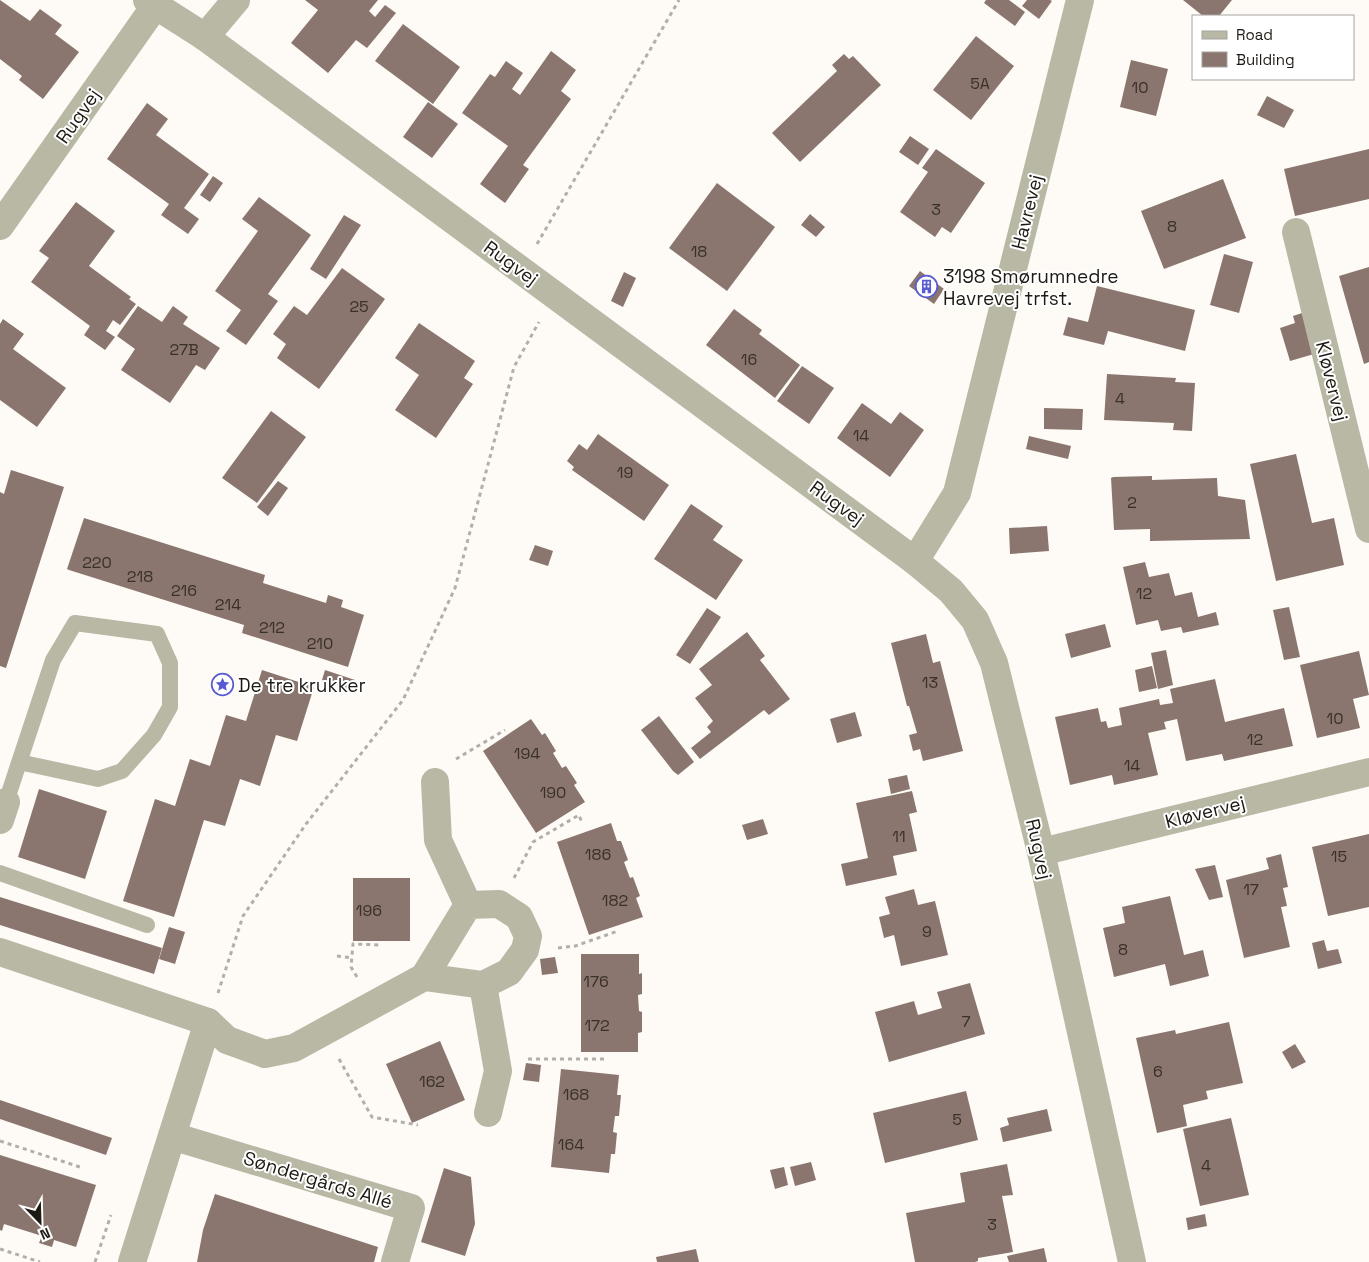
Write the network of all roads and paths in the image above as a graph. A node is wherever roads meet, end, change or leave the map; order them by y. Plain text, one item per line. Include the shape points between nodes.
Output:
1 (236, 0) edge
2 (679, 0) edge
3 (1080, 0) edge
4 (151, 3) edge
5 (205, 37) junction
6 (0, 226) edge
7 (1296, 232) dead end
8 (522, 270) junction
9 (555, 295) junction
10 (1369, 529) edge
11 (915, 561) junction
12 (505, 730) dead end
13 (20, 762) junction
14 (1369, 772) edge
15 (434, 782) joint
16 (3, 811) edge
17 (582, 823) dead end
18 (1041, 852) junction
19 (0, 873) edge
20 (499, 904) junction
21 (468, 906) junction
22 (147, 925) dead end
23 (618, 931) dead end
24 (381, 946) dead end
25 (525, 950) junction
26 (0, 952) edge
27 (337, 956) dead end
28 (352, 958) junction
29 (424, 977) junction
30 (483, 985) junction
31 (373, 1005) junction
32 (208, 1022) junction
33 (324, 1031) junction
34 (496, 1058) junction
35 (608, 1059) dead end
36 (488, 1113) dead end
37 (418, 1126) dead end
38 (172, 1136) junction
39 (0, 1141) edge
40 (80, 1167) dead end
41 (0, 1249) edge
42 (40, 1262) edge
43 (132, 1262) edge
44 (395, 1262) edge
45 (1132, 1262) edge

1 - 5 street
2 - 8 path
3 - 11 street, Havrevej via 957,493
4 - 5 street, Rugvej
4 - 6 street, Rugvej
5 - 8 street, Rugvej
7 - 10 street, Kløvervej
8 - 9 street, Rugvej
9 - 11 street, Rugvej
9 - 32 path via 514,367 455,588 403,700 306,824 243,916
11 - 18 street, Rugvej via 951,591 975,620 994,663
12 - 15 path via 446,765
13 - 13 lane via 53,660 74,623 156,634 170,663 170,707 154,735 122,771 98,779
13 - 16 lane
14 - 18 street, Kløvervej
15 - 21 street via 438,840
17 - 20 path via 579,816 534,842
18 - 45 street, Rugvej
19 - 22 lane
20 - 21 street
20 - 25 street via 519,917 528,936
21 - 29 street
23 - 25 path via 575,946
24 - 28 path via 353,944
25 - 30 street via 509,972
26 - 32 street
27 - 28 path
28 - 31 path via 351,967
29 - 30 street
29 - 31 street
30 - 34 street
31 - 33 street
32 - 33 street via 227,1040 265,1054 294,1048
32 - 38 street
33 - 37 path via 372,1117
34 - 35 path
34 - 36 street via 498,1071
38 - 43 street
38 - 44 street, Søndergårds Allé via 411,1208
39 - 40 path
41 - 42 path

